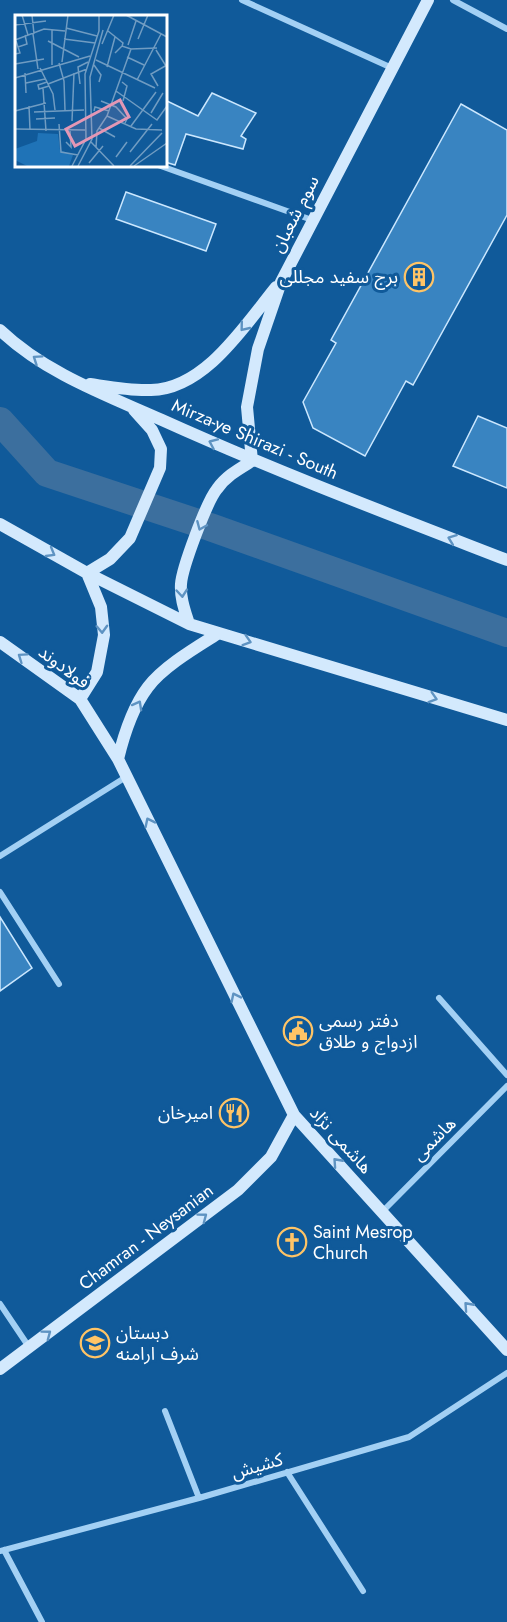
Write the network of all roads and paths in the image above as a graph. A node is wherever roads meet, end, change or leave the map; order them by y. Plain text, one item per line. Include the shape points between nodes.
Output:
1 (242, 0) edge
2 (428, 0) edge
3 (453, 0) edge
4 (507, 29) edge
5 (392, 68) junction
6 (161, 166) edge
7 (312, 220) junction
8 (281, 282) junction
9 (0, 330) edge
10 (77, 382) junction
11 (131, 406) junction
12 (252, 461) junction
13 (0, 524) edge
14 (507, 560) edge
15 (87, 573) junction
16 (189, 624) junction
17 (219, 633) junction
18 (0, 642) edge
19 (80, 699) junction
20 (507, 720) edge
21 (118, 759) junction
22 (126, 777) junction
23 (0, 856) edge
24 (0, 892) edge
25 (59, 984) dead end
26 (439, 998) dead end
27 (507, 1074) edge
28 (507, 1086) edge
29 (294, 1115) junction
30 (382, 1212) junction
31 (0, 1304) edge
32 (29, 1347) junction
33 (507, 1350) edge
34 (0, 1369) edge
35 (507, 1373) edge
36 (165, 1411) dead end
37 (287, 1472) junction
38 (199, 1498) junction
39 (2, 1550) edge
40 (363, 1591) dead end
41 (42, 1622) edge

1 - 5 street
2 - 5 street, سوم شعبان
3 - 4 street
5 - 7 street, سوم شعبان
6 - 7 street
7 - 8 street, سوم شعبان
8 -> 10 street via 229,346 193,377 173,387 129,389
8 - 12 street, سوم شعبان via 258,349 247,407
10 -> 9 street, Mirza-ye Shirazi - South via 38,361
10 - 11 street, Mirza-ye Shirazi - South
12 -> 11 street, Mirza-ye Shirazi - South
11 - 15 street via 152,430 161,449 160,468 130,538 110,559
14 -> 12 street, Mirza-ye Shirazi - South
12 -> 16 street via 232,473 215,491 186,561 181,584
13 -> 15 street
15 - 16 street
15 -> 19 street via 101,607 104,634 97,672
16 - 17 street
17 -> 20 street
21 -> 17 street via 126,728 148,686 179,659
19 -> 18 street, فولادوند
19 - 21 street, فولادوند
21 - 22 street, هاشمی نژاد
22 - 23 street
29 -> 22 street, هاشمی نژاد
24 - 25 street
26 - 27 street
28 - 30 street, هاشمی
30 -> 29 street, هاشمی نژاد
32 -> 29 street, Chamran - Neysanian via 238,1190 271,1156
33 -> 30 street, هاشمی نژاد
31 - 32 street
32 - 34 street, Chamran - Neysanian
35 - 37 street, کشیش via 409,1437
36 - 38 street
37 - 38 street, کشیش
37 - 40 street
38 - 39 street, کشیش
39 - 41 street

